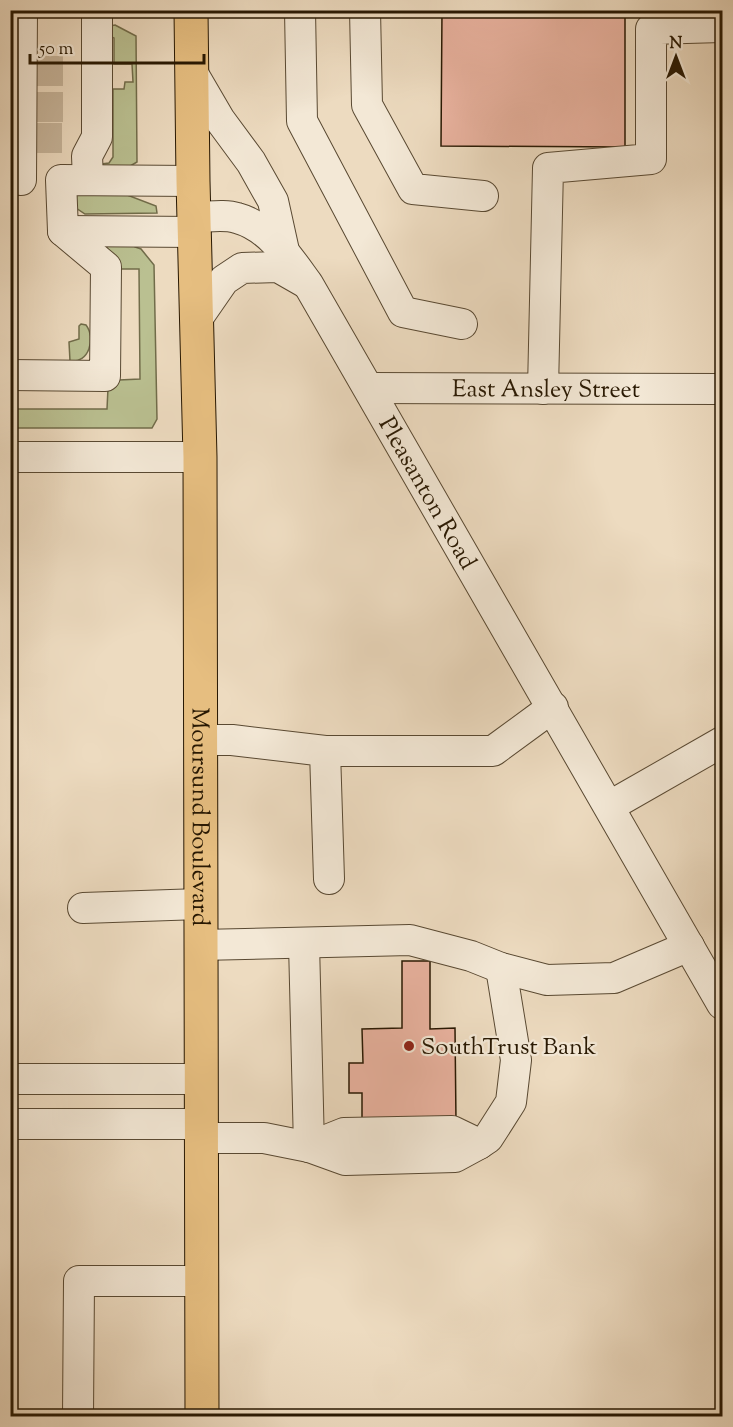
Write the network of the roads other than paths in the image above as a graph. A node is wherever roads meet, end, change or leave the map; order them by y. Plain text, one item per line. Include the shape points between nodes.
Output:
1 (22, 10) edge
2 (96, 10) edge
3 (191, 10) edge
4 (300, 10) edge
5 (365, 10) edge
6 (723, 27) edge
7 (192, 72) junction
8 (75, 179) junction
9 (21, 180) dead end
10 (193, 181) junction
11 (483, 196) dead end
12 (195, 225) junction
13 (63, 231) junction
14 (284, 250) junction
15 (309, 284) junction
16 (197, 319) junction
17 (462, 324) dead end
18 (10, 375) edge
19 (370, 388) junction
20 (543, 389) junction
21 (723, 389) edge
22 (10, 457) edge
23 (200, 457) junction
24 (553, 707) junction
25 (200, 740) junction
26 (723, 742) edge
27 (325, 751) junction
28 (610, 806) junction
29 (329, 879) dead end
30 (200, 904) junction
31 (83, 908) dead end
32 (304, 943) junction
33 (200, 945) junction
34 (689, 946) junction
35 (501, 968) junction
36 (723, 1004) edge
37 (10, 1079) edge
38 (201, 1079) junction
39 (10, 1124) edge
40 (201, 1131) junction
41 (309, 1147) junction
42 (201, 1281) junction
43 (78, 1416) edge
44 (202, 1416) edge

1 - 9 street via 27,138
2 - 8 street via 86,71 87,156
3 - 7 main road
4 - 17 street via 302,121 403,312
5 - 11 street via 367,105 413,189
6 - 20 street via 651,29 651,159 548,168
7 - 10 main road
7 - 14 street via 273,201
8 - 10 street
8 - 13 street
10 - 12 main road
12 - 13 street, Pleasanton Road
12 - 14 street, Pleasanton Road via 235,217 259,227
12 - 16 main road, Moursund Boulevard
13 - 18 street via 106,267 105,376
14 - 15 street, Pleasanton Road
15 - 16 street via 279,267 242,268 224,280
15 - 19 street, Pleasanton Road
16 - 23 main road, Moursund Boulevard
19 - 20 street, East Ansley Street
19 - 24 street, Pleasanton Road
20 - 21 street, East Ansley Street
22 - 23 street
23 - 25 main road, Moursund Boulevard
24 - 27 street via 492,751
24 - 28 street, Pleasanton Road
25 - 27 street
25 - 30 main road, Moursund Boulevard
26 - 28 street
27 - 29 street
28 - 34 street, Pleasanton Road
30 - 31 street
30 - 33 main road, Moursund Boulevard
32 - 33 street
32 - 35 street via 410,940
32 - 41 street
33 - 38 main road, Moursund Boulevard
34 - 35 street via 614,978 548,980
34 - 36 street, Pleasanton Road
35 - 41 street via 516,1060 511,1102 488,1138 479,1144 452,1131 344,1132
37 - 38 street
38 - 40 main road, Moursund Boulevard
39 - 40 street
40 - 41 street
40 - 42 main road, Moursund Boulevard
42 - 43 street via 79,1281
42 - 44 main road, Moursund Boulevard

